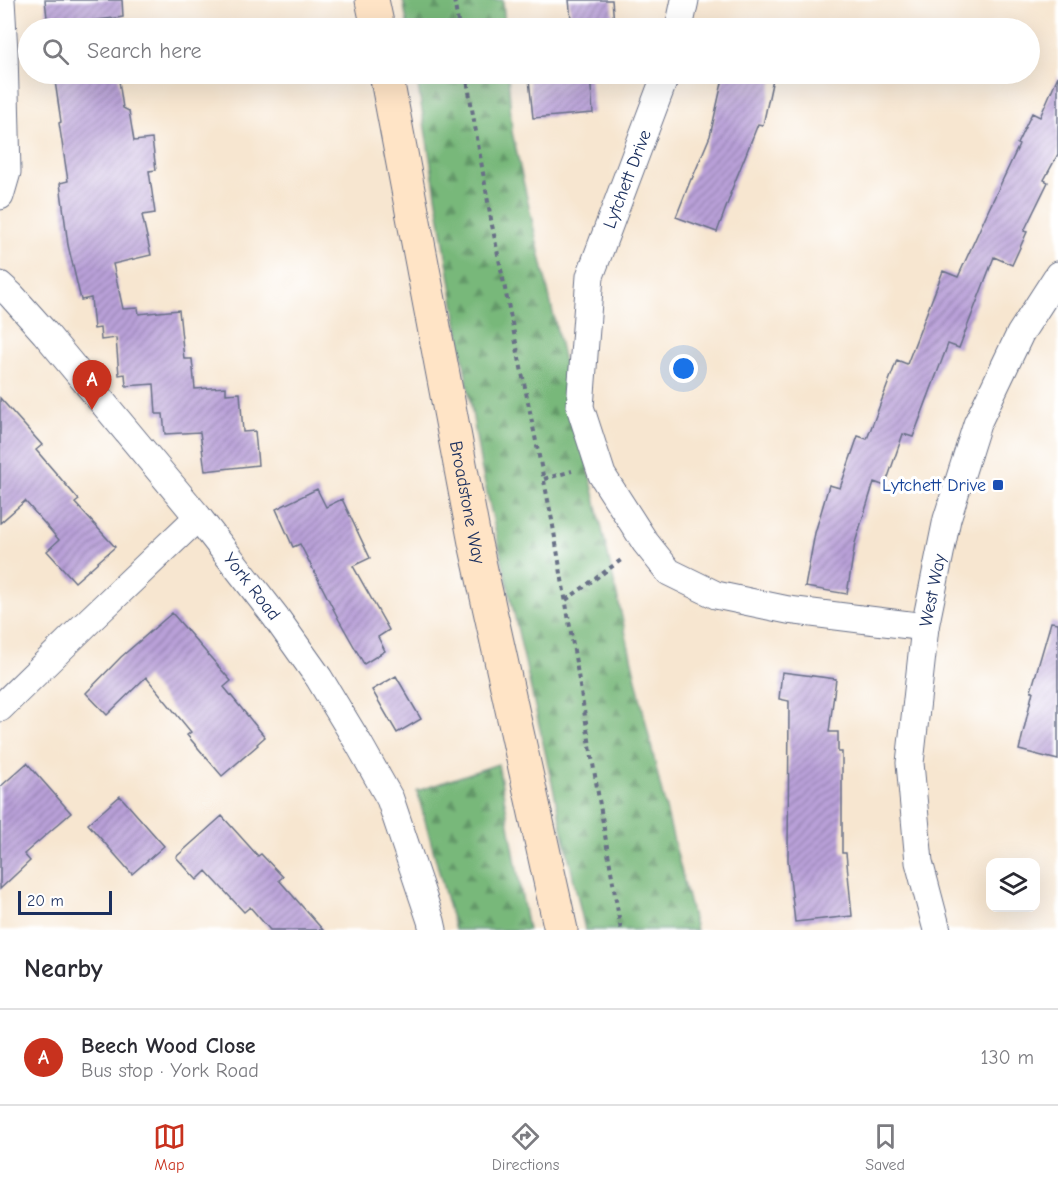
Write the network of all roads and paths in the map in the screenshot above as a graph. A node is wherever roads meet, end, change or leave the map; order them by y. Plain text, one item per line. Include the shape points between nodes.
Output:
1 (1, 0) edge
2 (372, 0) edge
3 (454, 0) edge
4 (685, 0) edge
5 (376, 18) edge
6 (457, 18) edge
7 (681, 18) edge
8 (388, 84) edge
9 (468, 84) edge
10 (662, 84) edge
11 (0, 196) edge
12 (1058, 275) edge
13 (0, 285) edge
14 (198, 517) junction
15 (645, 542) junction
16 (566, 600) junction
17 (925, 627) junction
18 (0, 708) edge
19 (433, 930) edge
20 (561, 930) edge
21 (621, 930) edge
22 (937, 930) edge

1 - 11 street via 7,172
2 - 5 street
3 - 6 path
4 - 7 street
8 - 20 street, Broadstone Way via 475,543
9 - 16 path
10 - 15 street, Lytchett Drive via 590,276 580,407 602,475
12 - 17 street, West Way via 1020,334 977,424 947,519
13 - 14 street, York Road via 45,333
14 - 18 street
14 - 19 street, York Road via 313,669 359,744 390,799
15 - 16 path
15 - 17 street, Lytchett Drive via 669,572 716,595 788,610
16 - 21 path
17 - 22 street, West Way via 910,763 919,862

